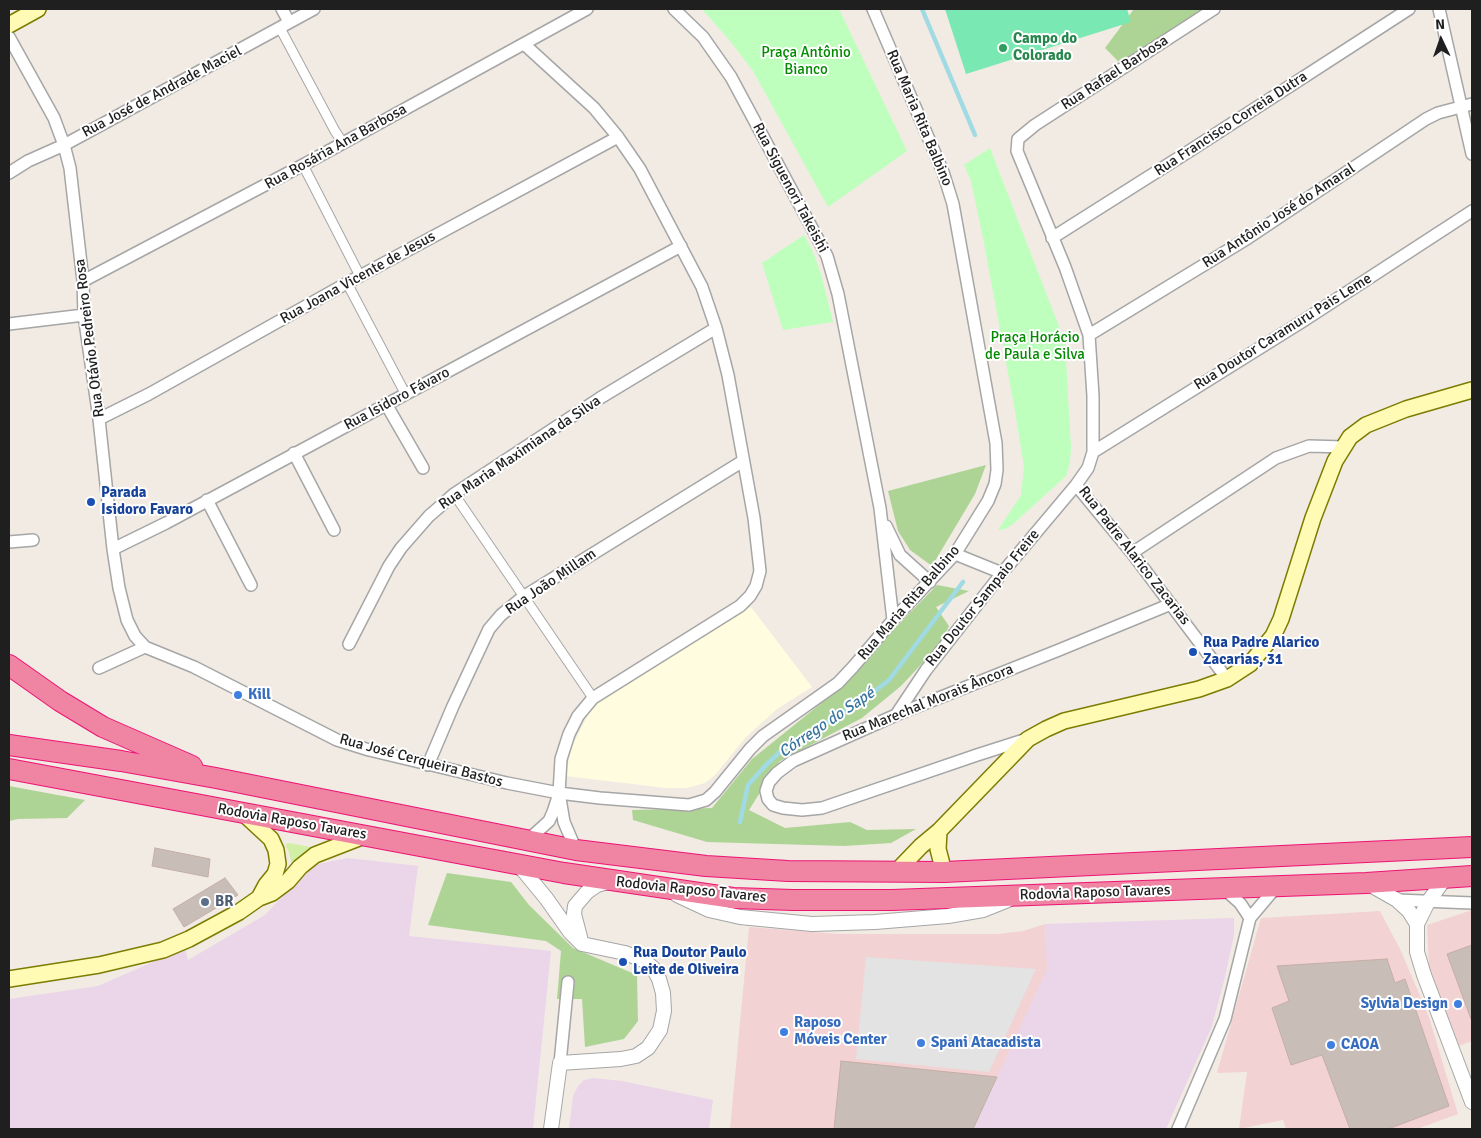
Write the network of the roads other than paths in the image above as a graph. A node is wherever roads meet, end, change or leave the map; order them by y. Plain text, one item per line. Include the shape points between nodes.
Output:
1 (38, 9) edge
2 (282, 9) edge
3 (314, 9) edge
4 (587, 9) edge
5 (674, 9) edge
6 (873, 9) edge
7 (1214, 9) edge
8 (1409, 9) edge
9 (1439, 9) edge
10 (9, 24) edge
11 (285, 25) junction
12 (9, 37) edge
13 (524, 44) junction
14 (1467, 105) edge
15 (618, 137) junction
16 (1018, 140) joint
17 (343, 143) junction
18 (64, 145) junction
19 (1472, 154) edge
20 (303, 165) junction
21 (9, 173) edge
22 (1472, 211) edge
23 (1052, 238) junction
24 (681, 246) junction
25 (360, 276) junction
26 (83, 281) junction
27 (347, 283) junction
28 (84, 315) junction
29 (9, 324) edge
30 (716, 328) junction
31 (1089, 335) junction
32 (1472, 390) edge
33 (406, 395) junction
34 (386, 404) junction
35 (99, 419) junction
36 (1344, 447) junction
37 (1094, 452) junction
38 (294, 453) junction
39 (743, 461) junction
40 (422, 468) dead end
41 (1076, 485) junction
42 (454, 494) junction
43 (207, 500) junction
44 (880, 508) junction
45 (334, 530) dead end
46 (33, 540) dead end
47 (9, 542) edge
48 (113, 549) junction
49 (1132, 552) junction
50 (955, 554) junction
51 (1002, 573) junction
52 (930, 582) junction
53 (251, 585) dead end
54 (523, 597) junction
55 (1171, 604) junction
56 (893, 620) junction
57 (349, 644) dead end
58 (145, 647) junction
59 (9, 666) edge
60 (99, 668) dead end
61 (1227, 678) junction
62 (593, 698) junction
63 (896, 714) junction
64 (1028, 739) junction
65 (9, 746) edge
66 (428, 765) junction
67 (9, 769) edge
68 (216, 778) junction
69 (559, 793) junction
70 (706, 800) joint
71 (244, 814) junction
72 (940, 831) junction
73 (364, 836) junction
74 (527, 841) junction
75 (1472, 847) edge
76 (576, 850) junction
77 (518, 864) junction
78 (896, 872) junction
79 (944, 872) junction
80 (1472, 876) edge
81 (1446, 877) junction
82 (611, 881) junction
83 (1366, 882) junction
84 (1278, 885) junction
85 (1223, 888) junction
86 (260, 898) junction
87 (1397, 900) junction
88 (1428, 902) junction
89 (1472, 902) edge
90 (1250, 918) junction
91 (1417, 924) junction
92 (582, 944) junction
93 (9, 979) edge
94 (568, 982) dead end
95 (560, 1063) junction
96 (1472, 1102) edge
97 (551, 1129) edge
98 (1178, 1129) edge

1 - 10 main road
2 - 11 street
3 - 11 street, Rua José de Andrade Maciel
4 - 13 street, Rua Rosária Ana Barbosa
5 - 44 street, Rua Siguenori Takeishi via 703,37 731,77 827,256 838,294
6 - 50 street, Rua Maria Rita Balbino via 944,172 953,204 996,443 995,484
7 - 16 street, Rua Rafael Barbosa via 1035,125
8 - 23 street, Rua Francisco Correia Dutra
9 - 14 street
11 - 17 street
11 - 18 street, Rua José de Andrade Maciel
12 - 18 street, Rua Otávio Pedreiro Rosa via 54,118
13 - 15 street via 594,108
13 - 17 street, Rua Rosária Ana Barbosa
14 - 19 street
14 - 31 street, Rua Antônio José do Amaral via 1426,119 1248,238
15 - 24 street via 640,169
15 - 25 street, Rua Joana Vicente de Jesus
16 - 23 street, Rua Padre Alarico Zacarias via 1017,150
17 - 20 street, Rua Rosária Ana Barbosa
18 - 21 street, Rua José de Andrade Maciel
18 - 26 street, Rua Otávio Pedreiro Rosa
20 - 25 street
20 - 26 street, Rua Rosária Ana Barbosa
22 - 37 street, Rua Doutor Caramuru Pais Leme
23 - 31 street, Rua Padre Alarico Zacarias
24 - 30 street via 702,287
24 - 33 street, Rua Isidoro Fávaro
25 - 27 street, Rua Joana Vicente de Jesus
26 - 28 street, Rua Otávio Pedreiro Rosa
27 - 33 street
27 - 35 street, Rua Joana Vicente de Jesus
28 - 29 street
28 - 35 street, Rua Otávio Pedreiro Rosa
30 - 39 street
30 - 42 street, Rua Maria Maximiana da Silva via 600,398
31 - 37 street, Rua Padre Alarico Zacarias
32 - 36 main road via 1387,416 1359,430
33 - 34 street, Rua Isidoro Fávaro
34 - 38 street, Rua Isidoro Fávaro
34 - 40 street
35 - 48 street, Rua Otávio Pedreiro Rosa
36 - 49 street via 1309,446 1276,458
36 - 61 main road via 1335,461 1313,518 1273,636 1250,664
37 - 41 street, Rua Padre Alarico Zacarias
38 - 43 street, Rua Isidoro Fávaro
38 - 45 street
39 - 54 street, Rua João Millam
39 - 62 street via 760,571 750,596 722,619
41 - 49 street, Rua Padre Alarico Zacarias
41 - 51 street, Rua Doutor Sampaio Freire
42 - 54 street
42 - 57 street, Rua Maria Maximiana da Silva via 401,548
43 - 48 street, Rua Isidoro Fávaro
43 - 53 street
44 - 52 street, Rua Siguenori Takeishi via 900,555
44 - 56 street, Rua Siguenori Takeishi
46 - 47 street
48 - 58 street, Rua Otávio Pedreiro Rosa via 122,608 135,636
49 - 55 street, Rua Padre Alarico Zacarias
50 - 51 street
50 - 52 street, Rua Maria Rita Balbino
51 - 63 street, Rua Doutor Sampaio Freire
52 - 56 street, Rua Maria Rita Balbino
54 - 62 street
54 - 66 street, Rua João Millam via 501,614 489,629
55 - 61 street, Rua Padre Alarico Zacarias
55 - 63 street, Rua Marechal Morais Âncora
56 - 70 street, Rua Maria Rita Balbino via 838,683 763,736
58 - 60 street
58 - 66 street, Rua José Cerqueira Bastos via 194,667 337,740
59 - 68 highway via 103,727
61 - 64 main road via 1199,690 1064,721
62 - 69 street via 569,734 561,759
63 - 64 street, Rua Marechal Morais Âncora via 793,761 769,782 766,790 768,799 773,805 783,808 822,808
64 - 72 main road
65 - 68 highway, Rodovia Raposo Tavares
66 - 69 street, Rua José Cerqueira Bastos
67 - 71 highway, Rodovia Raposo Tavares
68 - 74 highway, Rodovia Raposo Tavares
69 - 70 street, Rua José Cerqueira Bastos via 689,805
69 - 74 street via 549,821
69 - 76 street via 564,822
71 - 73 highway, Rodovia Raposo Tavares
71 - 86 main road via 271,840 276,850 278,864 275,874
72 - 78 main road
72 - 79 main road via 938,849
73 - 77 highway, Rodovia Raposo Tavares
73 - 86 main road via 315,855 288,881
74 - 76 highway, Rodovia Raposo Tavares
75 - 79 highway, Rodovia Raposo Tavares
76 - 78 highway, Rodovia Raposo Tavares via 706,866
77 - 82 highway, Rodovia Raposo Tavares
77 - 92 street
78 - 79 highway, Rodovia Raposo Tavares
80 - 81 highway, Rodovia Raposo Tavares
81 - 83 highway, Rodovia Raposo Tavares
81 - 88 street
82 - 85 highway, Rodovia Raposo Tavares via 733,898 793,900 892,900
82 - 92 street via 597,885 575,906
83 - 84 highway, Rodovia Raposo Tavares
83 - 87 street
84 - 85 highway, Rodovia Raposo Tavares
84 - 90 street
85 - 90 street via 1240,903
86 - 93 main road via 189,939 163,950 99,965
87 - 88 street
87 - 91 street
88 - 89 street
88 - 91 street
90 - 98 street via 1225,1019
91 - 96 street via 1417,952 1424,975
92 - 95 street via 625,953 653,968 660,979 664,1011 660,1030 648,1048 636,1056 621,1060
94 - 95 street
95 - 97 street

